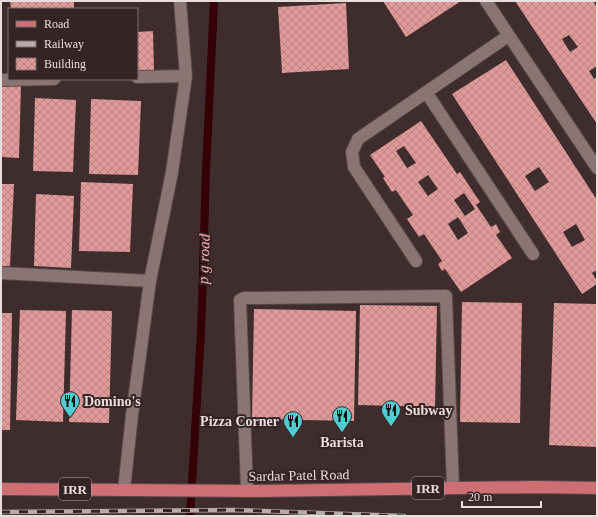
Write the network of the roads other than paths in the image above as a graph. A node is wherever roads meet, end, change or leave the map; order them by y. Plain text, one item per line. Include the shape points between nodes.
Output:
1 (180, 1) edge
2 (486, 1) edge
3 (508, 36) junction
4 (186, 76) junction
5 (138, 77) edge
6 (426, 92) junction
7 (597, 168) edge
8 (534, 254) dead end
9 (416, 261) dead end
10 (1, 273) edge
11 (150, 281) junction
12 (453, 488) junction
13 (597, 488) edge
14 (1, 489) edge
15 (124, 490) junction
16 (247, 490) junction

1 - 4 street
2 - 3 street
3 - 6 street
3 - 7 street
4 - 5 street
4 - 11 street via 172,172
6 - 8 street
6 - 9 street via 358,139 352,152 354,167
10 - 11 street
11 - 15 street
12 - 13 main road, Sardar Patel Road / IRR
12 - 16 main road, Sardar Patel Road / IRR
12 - 16 street via 446,296 439,296 240,300
14 - 15 main road, Sardar Patel Road / IRR
15 - 16 main road, Sardar Patel Road / IRR

